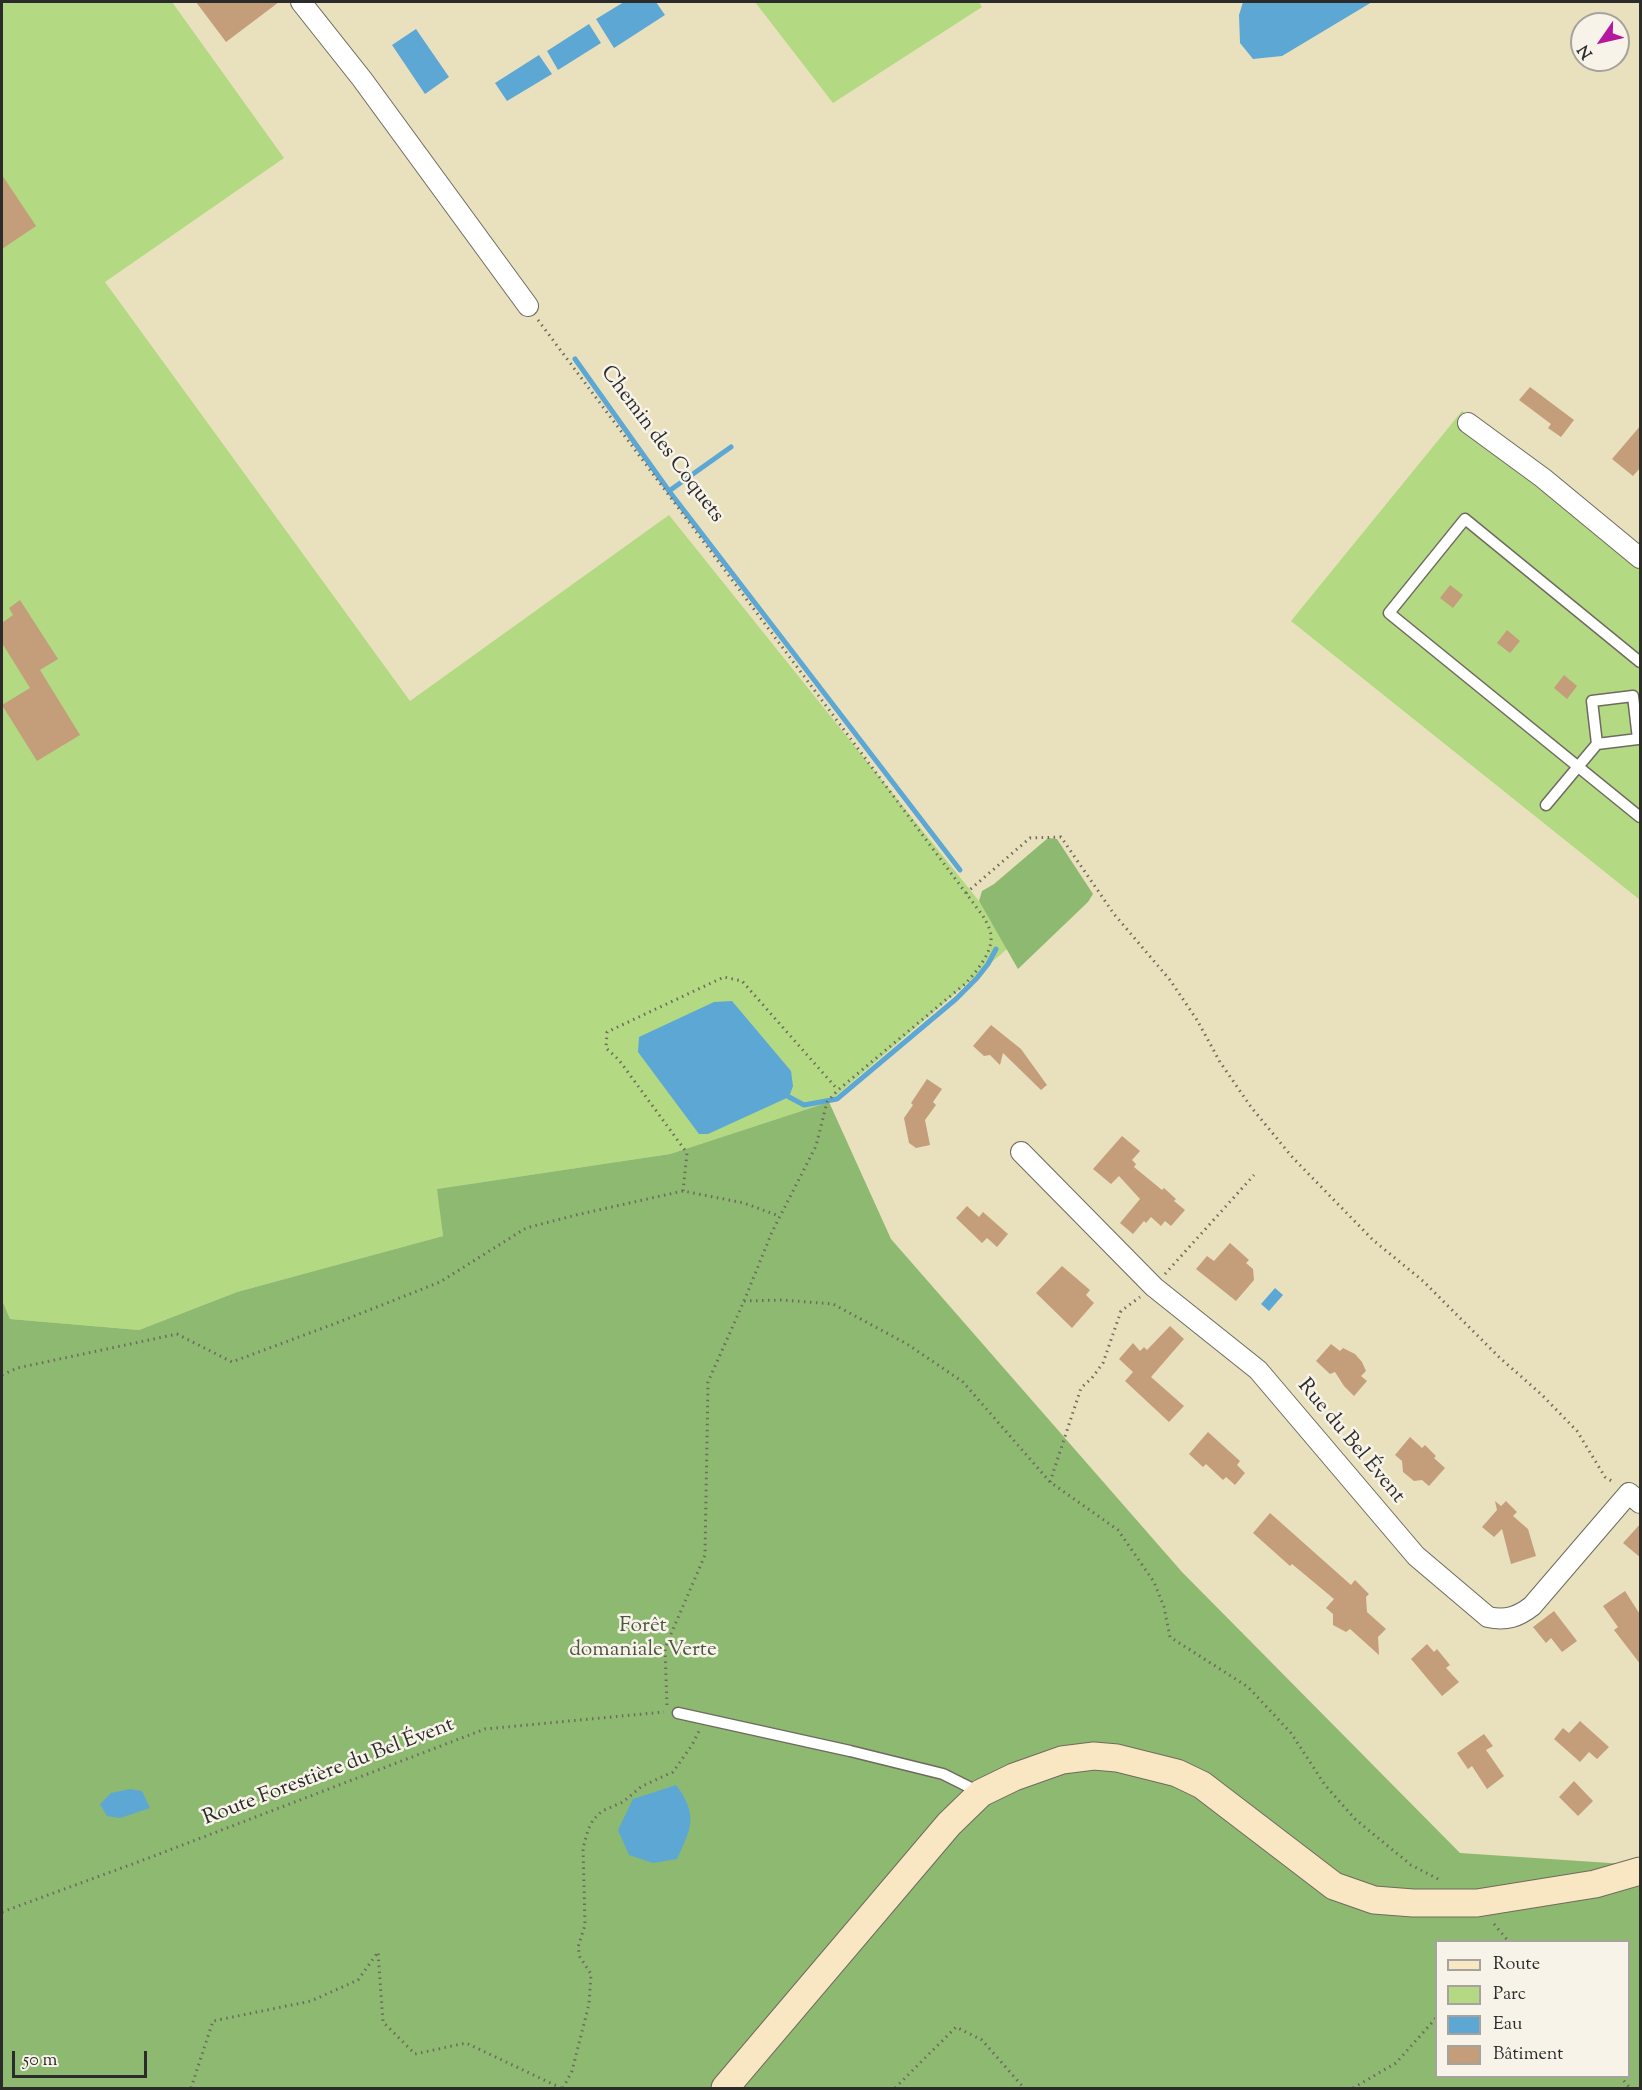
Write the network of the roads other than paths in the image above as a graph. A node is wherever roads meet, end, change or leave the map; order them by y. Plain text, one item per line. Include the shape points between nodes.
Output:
1 (302, 2) edge
2 (528, 306) road end
3 (1468, 423) dead end
4 (1641, 558) edge
5 (1641, 662) edge
6 (1637, 692) edge
7 (1597, 744) junction
8 (1578, 766) junction
9 (1546, 805) dead end
10 (1641, 817) edge
11 (1021, 1152) dead end
12 (1635, 1498) edge
13 (673, 1712) road end
14 (981, 1793) junction
15 (1641, 1871) edge
16 (725, 2088) edge

1 - 2 street
3 - 4 street
5 - 8 lane via 1465,519 1389,613
6 - 7 lane via 1638,739
6 - 7 lane via 1592,701
7 - 8 lane
8 - 9 lane
8 - 10 lane
11 - 12 street, Rue du Bel Évent via 1154,1287 1258,1370 1416,1556 1488,1617 1509,1618 1532,1606
13 - 14 lane via 943,1774
14 - 15 main road via 1062,1760 1094,1756 1177,1773 1202,1785 1334,1886 1374,1900 1477,1903 1595,1884
14 - 16 main road via 949,1824

